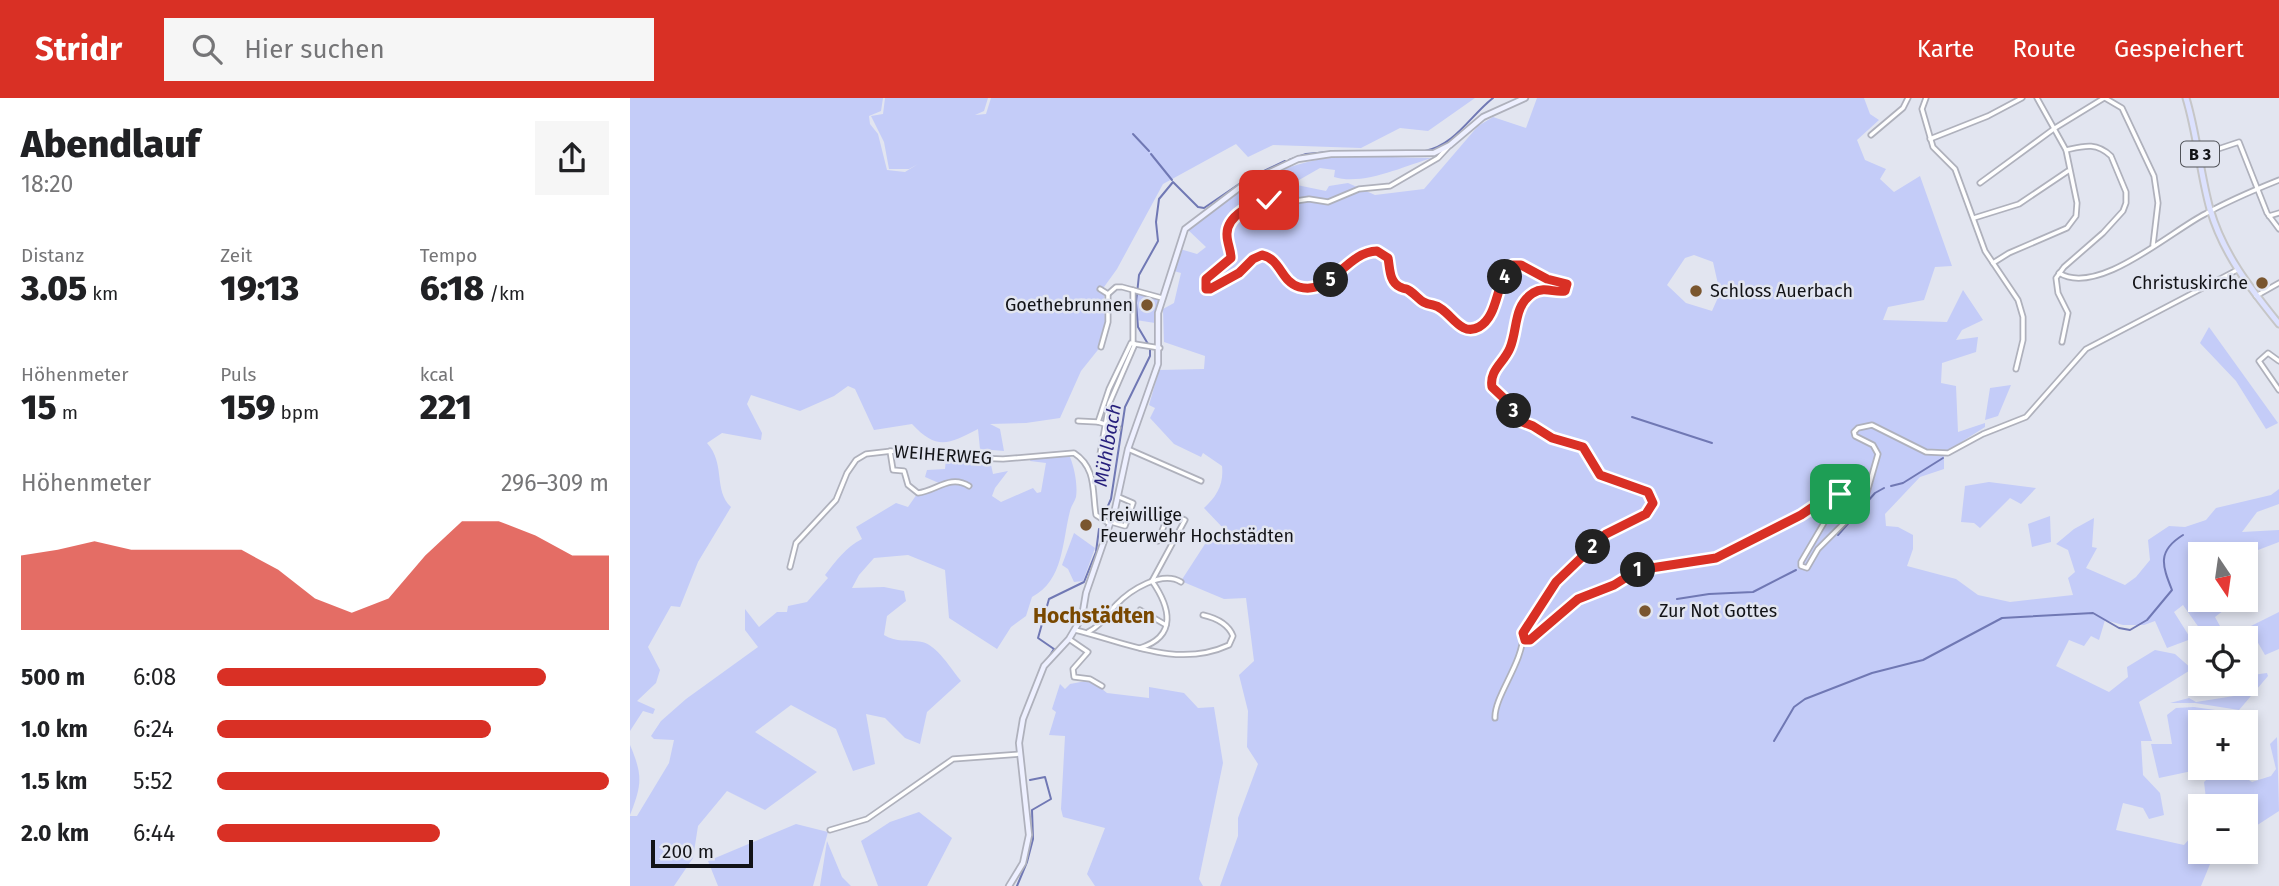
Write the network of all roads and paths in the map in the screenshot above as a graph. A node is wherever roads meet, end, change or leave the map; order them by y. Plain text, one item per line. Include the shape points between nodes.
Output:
1 (1525, 98) edge
2 (1908, 98) edge
3 (1926, 98) edge
4 (2022, 98) edge
5 (2037, 98) edge
6 (2105, 98) edge
7 (2186, 98) edge
8 (2055, 128) junction
9 (1871, 135) dead end
10 (1930, 139) junction
11 (1450, 145) junction
12 (2066, 150) junction
13 (2200, 155) junction
14 (2069, 170) junction
15 (2279, 180) edge
16 (1980, 183) dead end
17 (2258, 188) junction
18 (2211, 211) junction
19 (2279, 213) edge
20 (2269, 216) junction
21 (1974, 218) junction
22 (2279, 229) edge
23 (2153, 246) junction
24 (1993, 263) junction
25 (2237, 270) junction
26 (2059, 273) junction
27 (2279, 283) edge
28 (1100, 289) dead end
29 (1137, 290) junction
30 (1108, 294) junction
31 (2256, 296) junction
32 (1163, 298) junction
33 (2279, 324) edge
34 (2062, 342) dead end
35 (1133, 344) junction
36 (1101, 347) dead end
37 (1160, 348) junction
38 (2279, 361) edge
39 (2016, 369) dead end
40 (2279, 390) edge
41 (1078, 421) dead end
42 (1100, 423) junction
43 (1118, 428) dead end
44 (1128, 449) junction
45 (892, 451) junction
46 (1100, 454) dead end
47 (1201, 481) dead end
48 (969, 486) dead end
49 (1118, 497) junction
50 (1110, 523) junction
51 (1158, 541) dead end
52 (790, 566) dead end
53 (1152, 581) junction
54 (1181, 582) dead end
55 (1140, 610) dead end
56 (1203, 615) dead end
57 (1166, 625) junction
58 (1075, 629) junction
59 (1088, 632) junction
60 (1069, 639) junction
61 (1525, 640) junction
62 (1151, 643) junction
63 (1138, 648) junction
64 (1153, 651) junction
65 (1102, 686) dead end
66 (1495, 719) dead end
67 (1020, 754) junction
68 (830, 830) dead end
69 (1009, 886) edge

1 - 11 main road via 1483,117
2 - 9 street via 1894,117
3 - 10 street via 1922,109
4 - 10 street
5 - 8 street
6 - 8 street
6 - 23 street via 2122,108 2154,176 2158,203
7 - 13 main road, B 3
8 - 12 street
8 - 16 street
10 - 21 street via 1936,152 1955,169
11 - 32 main road via 1425,155 1312,156 1255,179 1185,229
11 - 61 street via 1438,159 1386,187 1359,189 1328,202 1269,200 1249,206 1227,231 1229,260 1206,279 1204,287 1212,288 1262,255 1273,259 1295,285 1309,287 1334,279 1355,257 1377,251 1388,258 1390,275 1398,286 1421,302 1443,309 1462,328 1472,329 1488,318 1513,265 1568,286 1565,291 1542,289 1525,300 1510,350 1492,376 1492,387 1520,421 1552,438 1583,447 1597,472 1648,492 1653,503 1646,514 1606,534 1556,582 1523,633
12 - 14 street
12 - 26 street via 2095,145 2105,151 2126,198 2123,211 2110,226
13 - 17 street via 2239,142
13 - 18 main road, B 3
14 - 21 street via 2019,204
14 - 24 street via 2077,207 2070,225
15 - 17 street
17 - 18 street
17 - 20 street
18 - 23 street
18 - 25 main road, B 3
19 - 20 street
20 - 22 street
21 - 24 street
23 - 26 street via 2107,273 2083,278
24 - 39 street via 2012,289 2023,317
25 - 31 main road, B 3
25 - 61 street via 2087,349 2026,417 1948,453 1926,452 1872,425 1858,428 1855,436 1878,452 1869,492 1809,567 1802,568 1803,558 1838,499 1842,483 1836,475 1829,496 1801,515 1710,561 1638,570 1578,599
26 - 34 street via 2056,286 2068,313
27 - 31 street
28 - 30 street
29 - 30 street via 1116,287
29 - 32 street
29 - 35 street
30 - 36 street via 1108,322
31 - 33 main road, B 3
32 - 37 main road via 1157,317
35 - 37 street
35 - 42 street
37 - 44 main road
38 - 40 street via 2268,353 2259,361
41 - 42 street
42 - 43 street
42 - 46 street
44 - 47 street
44 - 49 main road
45 - 48 street via 893,470 904,471 908,485 918,493 943,482
45 - 50 street, WEIHERWEG via 1003,459 1074,453 1092,476 1095,513
45 - 52 street, WEIHERWEG via 873,452 856,460 836,500 796,543
49 - 50 main road
49 - 50 street via 1133,503 1124,527
50 - 58 main road
51 - 53 street via 1169,513 1185,520
53 - 54 street via 1171,577
53 - 57 street via 1167,608
53 - 59 street via 1118,603
55 - 57 street
56 - 64 street via 1230,629 1231,643 1193,656
57 - 62 street
58 - 59 street
58 - 60 main road
59 - 63 street
60 - 65 street via 1087,652 1073,669 1073,677
60 - 67 main road via 1044,666 1037,681 1023,719
61 - 66 street via 1495,709
62 - 63 street
62 - 64 street
63 - 64 street
67 - 68 street via 953,759 867,819
67 - 69 main road via 1029,821 1023,863

